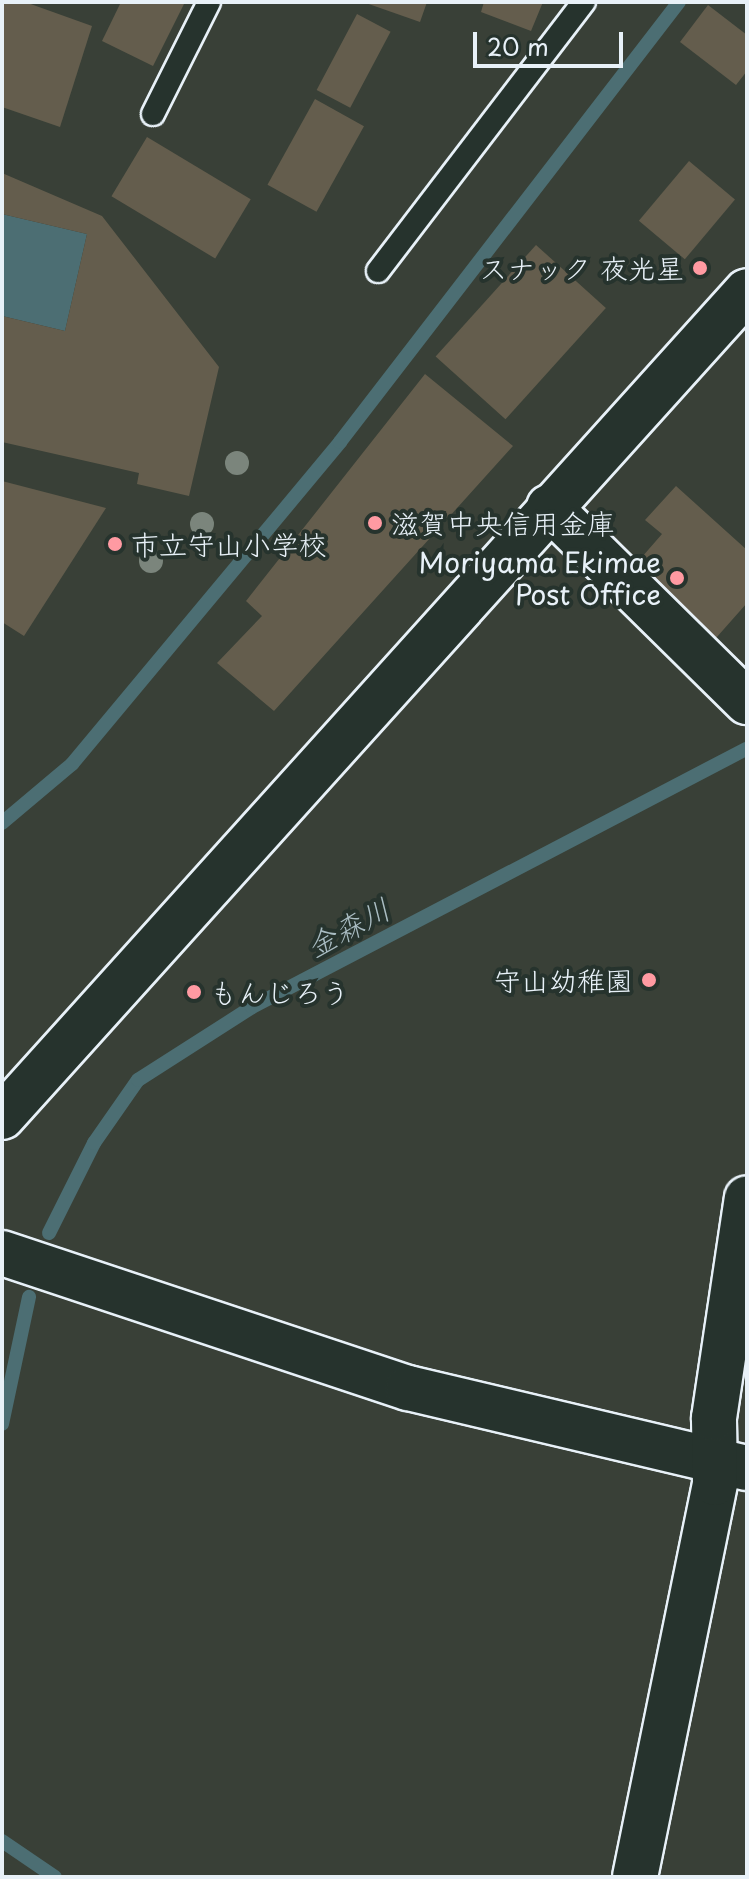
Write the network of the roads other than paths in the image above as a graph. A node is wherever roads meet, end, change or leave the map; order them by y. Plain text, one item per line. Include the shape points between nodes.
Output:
1 (209, 2) edge
2 (584, 2) edge
3 (153, 114) dead end
4 (378, 271) dead end
5 (747, 291) edge
6 (549, 507) junction
7 (747, 702) edge
8 (2, 1117) edge
9 (747, 1198) edge
10 (2, 1253) edge
11 (731, 1463) edge
12 (635, 1877) edge

1 - 3 lane
2 - 4 lane
5 - 6 street
6 - 7 street
6 - 8 street
9 - 11 street via 714,1418
10 - 11 street via 408,1388
11 - 12 street

